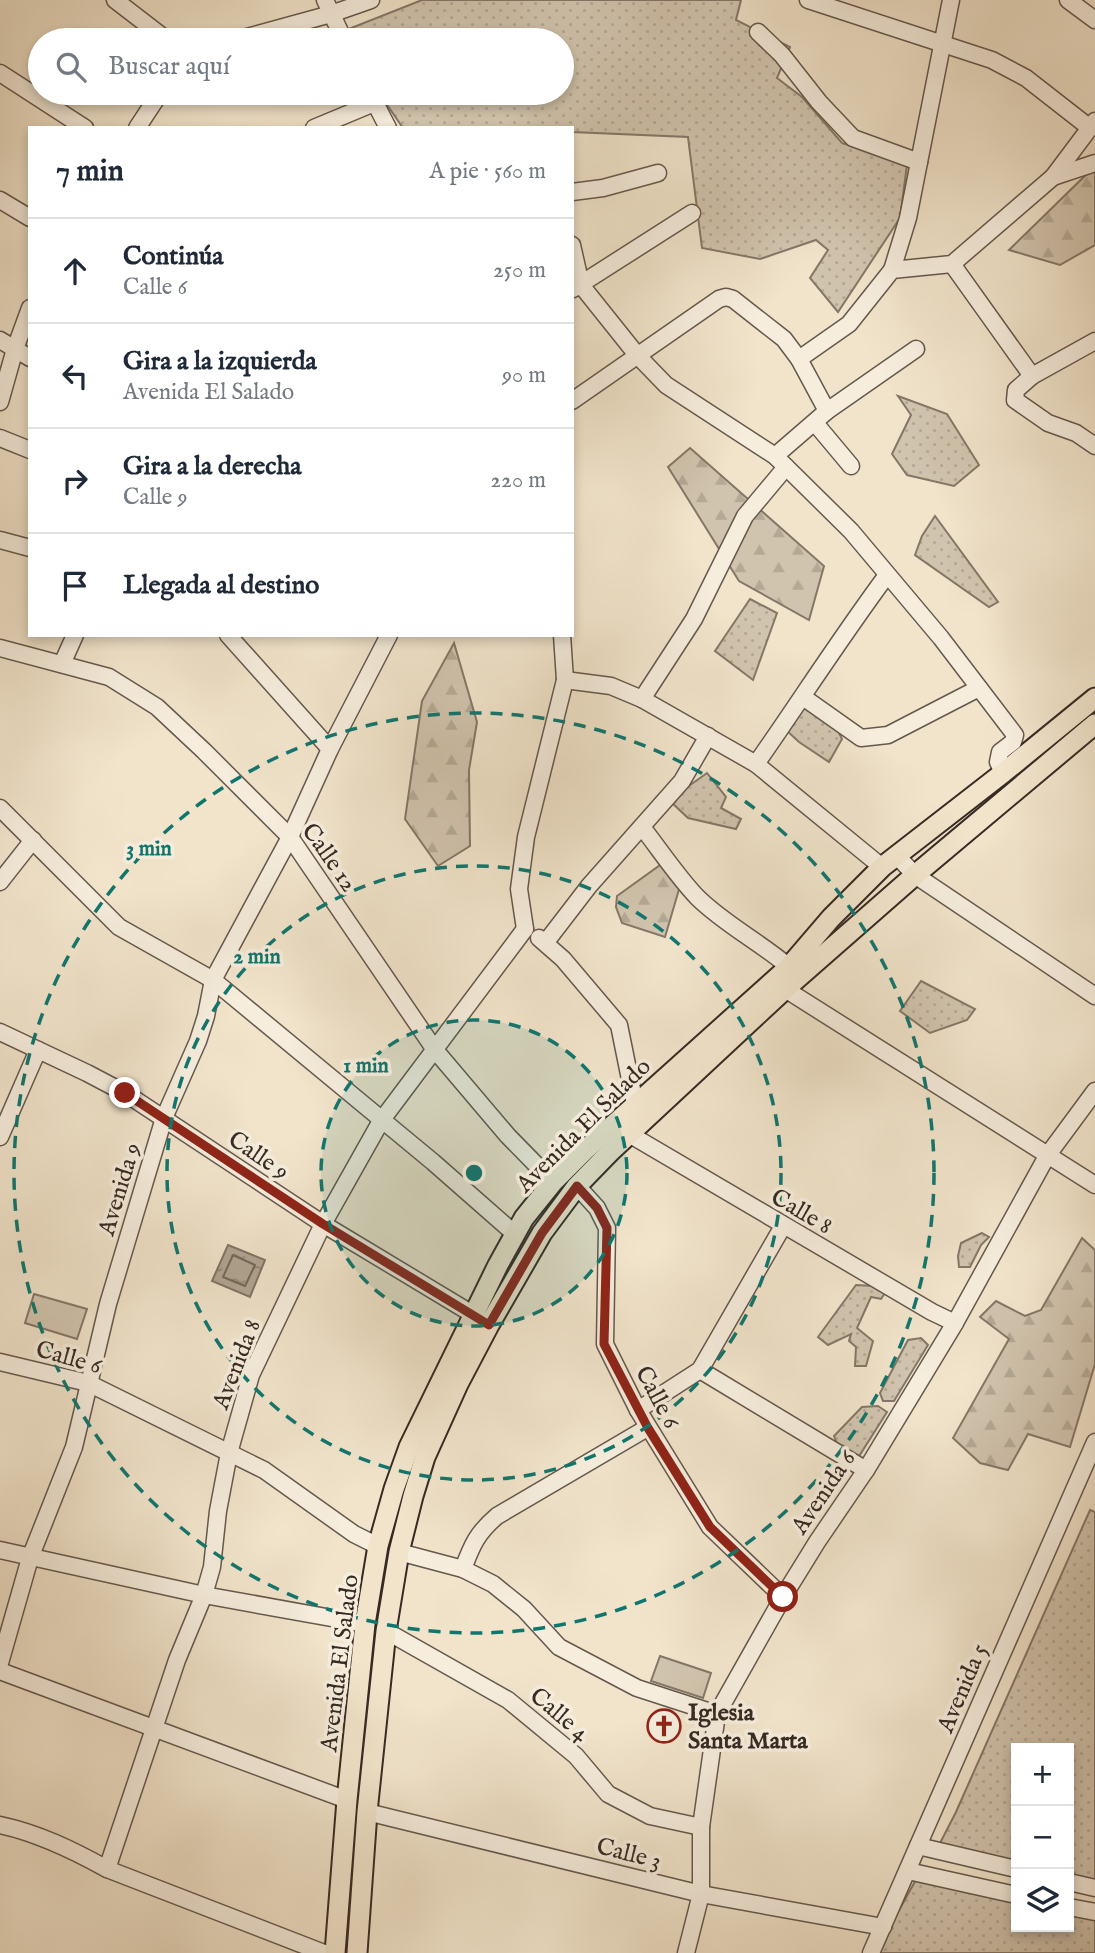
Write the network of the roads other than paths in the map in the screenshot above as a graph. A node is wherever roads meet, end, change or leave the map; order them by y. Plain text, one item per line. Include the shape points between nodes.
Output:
1 (371, 0) edge
2 (808, 0) edge
3 (951, 0) edge
4 (1068, 0) edge
5 (118, 1) edge
6 (328, 7) edge
7 (1095, 20) edge
8 (152, 28) edge
9 (269, 28) edge
10 (338, 28) edge
11 (758, 32) dead end
12 (942, 45) junction
13 (0, 73) edge
14 (28, 91) edge
15 (49, 105) edge
16 (152, 105) edge
17 (358, 105) edge
18 (376, 105) edge
19 (1092, 125) edge
20 (82, 126) edge
21 (138, 126) edge
22 (318, 126) edge
23 (387, 126) edge
24 (919, 162) junction
25 (1095, 163) edge
26 (658, 173) dead end
27 (1053, 177) junction
28 (574, 192) edge
29 (0, 200) edge
30 (692, 213) dead end
31 (28, 217) edge
32 (574, 262) edge
33 (952, 264) junction
34 (892, 270) junction
35 (577, 287) edge
36 (28, 313) edge
37 (0, 340) edge
38 (1095, 341) edge
39 (15, 349) junction
40 (916, 349) dead end
41 (637, 355) junction
42 (28, 357) edge
43 (799, 359) junction
44 (1032, 376) junction
45 (574, 400) edge
46 (0, 402) edge
47 (827, 411) junction
48 (815, 423) junction
49 (0, 438) edge
50 (1095, 446) edge
51 (28, 449) edge
52 (781, 461) junction
53 (851, 466) dead end
54 (0, 540) edge
55 (28, 547) edge
56 (887, 575) junction
57 (74, 637) edge
58 (230, 637) edge
59 (387, 637) edge
60 (558, 637) edge
61 (0, 649) edge
62 (62, 664) junction
63 (565, 680) junction
64 (979, 688) junction
65 (803, 697) junction
66 (1095, 698) edge
67 (642, 699) junction
68 (1095, 724) edge
69 (708, 736) junction
70 (330, 749) junction
71 (756, 764) junction
72 (1003, 774) junction
73 (0, 808) edge
74 (642, 827) junction
75 (290, 837) junction
76 (33, 840) junction
77 (890, 862) junction
78 (915, 875) junction
79 (0, 882) edge
80 (525, 929) junction
81 (546, 942) junction
82 (789, 967) junction
83 (213, 980) junction
84 (785, 989) junction
85 (1095, 996) edge
86 (0, 1032) edge
87 (38, 1050) junction
88 (435, 1050) junction
89 (1095, 1091) edge
90 (635, 1104) junction
91 (164, 1118) junction
92 (381, 1121) junction
93 (629, 1134) junction
94 (0, 1137) edge
95 (1047, 1156) junction
96 (552, 1182) junction
97 (1095, 1185) edge
98 (577, 1186) junction
99 (323, 1224) junction
100 (783, 1226) junction
101 (515, 1234) junction
102 (481, 1320) junction
103 (955, 1323) junction
104 (0, 1362) edge
105 (700, 1370) junction
106 (88, 1383) junction
107 (638, 1410) junction
108 (648, 1428) junction
109 (1095, 1442) edge
110 (229, 1453) junction
111 (1091, 1459) edge
112 (866, 1471) junction
113 (378, 1546) junction
114 (0, 1550) edge
115 (399, 1552) junction
116 (30, 1558) junction
117 (463, 1569) junction
118 (204, 1595) junction
119 (783, 1597) junction
120 (365, 1624) junction
121 (386, 1631) junction
122 (0, 1663) edge
123 (0, 1671) edge
124 (717, 1714) junction
125 (155, 1727) junction
126 (347, 1800) junction
127 (367, 1812) junction
128 (0, 1825) edge
129 (701, 1828) junction
130 (918, 1846) junction
131 (107, 1869) junction
132 (1012, 1869) edge
133 (908, 1871) junction
134 (1074, 1883) edge
135 (1095, 1888) edge
136 (701, 1894) junction
137 (1011, 1894) edge
138 (1074, 1908) edge
139 (1095, 1912) edge
140 (884, 1927) junction
141 (324, 1953) edge
142 (335, 1953) edge
143 (357, 1953) edge
144 (686, 1953) edge
145 (871, 1953) edge

1 - 6 street
2 - 12 street
3 - 12 street
4 - 7 street
5 - 8 street
6 - 9 street
6 - 10 street
11 - 24 street via 853,138
12 - 19 street via 992,60 1026,78
12 - 24 street
13 - 14 street
15 - 20 street
16 - 21 street
17 - 22 street
18 - 23 street
19 - 27 street
24 - 34 street
25 - 27 street
26 - 28 street
27 - 33 street
29 - 31 street
30 - 35 street
32 - 35 street
33 - 34 street
33 - 44 street
34 - 43 street via 849,324
35 - 41 street
36 - 39 street
37 - 39 street
38 - 44 street
39 - 42 street
39 - 46 street
40 - 47 street
41 - 43 street via 726,297 783,339
41 - 45 street
41 - 52 street via 666,385
43 - 47 street
44 - 50 street via 1016,390 1015,400 1048,424 1076,433
47 - 48 street
48 - 52 street
48 - 53 street
49 - 51 street
52 - 56 street
52 - 67 street via 745,516 694,619
54 - 55 street
56 - 64 street
56 - 65 street
57 - 62 street
58 - 70 street
59 - 70 street, Avenida 9
60 - 63 street
61 - 62 street, Calle 12
62 - 75 street, Calle 12 via 109,677 157,707
63 - 67 street via 611,686
63 - 80 street via 526,837 519,889
64 - 65 street via 888,735 873,738 861,738
64 - 72 street via 1015,735 1000,752
65 - 71 street
66 - 72 main road, Avenida El Salado
67 - 69 street
68 - 78 main road, Avenida El Salado
69 - 71 street
69 - 74 street via 682,781
70 - 75 street, Avenida 9
71 - 77 street
72 - 77 main road, Avenida El Salado
73 - 76 street
74 - 81 street
74 - 82 street via 697,897
75 - 83 street, Avenida 9
75 - 88 street, Calle 12
76 - 79 street
76 - 83 street via 120,927
77 - 78 street
77 - 82 main road, Avenida El Salado via 831,918
78 - 84 main road, Avenida El Salado
78 - 85 street
80 - 81 street
80 - 88 street, Avenida 8
81 - 90 street via 619,1025
82 - 90 main road, Avenida El Salado
83 - 91 street, Avenida 9 via 198,1041
83 - 92 street
84 - 93 main road, Avenida El Salado
84 - 95 street
86 - 87 street, Calle 9
87 - 91 street, Calle 9
87 - 94 street
88 - 92 street, Avenida 8
88 - 96 street, Calle 12
89 - 95 street, Avenida 6
90 - 96 main road, Avenida El Salado
91 - 99 street, Calle 9
91 - 106 street, Avenida 9
92 - 99 street, Avenida 8
92 - 101 street
93 - 98 main road, Avenida El Salado
93 - 100 street, Calle 8
95 - 97 street
95 - 103 street, Avenida 6
96 - 101 main road, Avenida El Salado
98 - 102 main road, Avenida El Salado
98 - 107 street, Calle 6 via 607,1228 604,1344
99 - 102 street, Calle 9
99 - 110 street, Avenida 8 via 250,1375
100 - 103 street, Calle 8
100 - 105 street
101 - 102 main road, Avenida El Salado
102 - 113 main road, Avenida El Salado via 409,1447
102 - 115 main road, Avenida El Salado via 425,1457
103 - 112 street, Avenida 6
104 - 106 street, Calle 6
105 - 107 street
105 - 112 street
106 - 110 street, Calle 6
106 - 116 street, Avenida 9 via 74,1447
107 - 108 street, Calle 6
108 - 117 street via 497,1517 481,1530
108 - 119 street, Calle 6 via 710,1527
109 - 111 street, Avenida 5
110 - 113 street, Calle 6 via 264,1470
110 - 118 street, Avenida 8
111 - 130 street, Avenida 5
112 - 119 street, Avenida 6
113 - 120 main road, Avenida El Salado
114 - 116 street
115 - 117 street
115 - 121 main road, Avenida El Salado
116 - 118 street
116 - 122 street, Avenida 9
117 - 124 street via 493,1584 524,1609 559,1647 637,1688
118 - 120 street
118 - 125 street, Avenida 8
119 - 124 street, Avenida 6
120 - 126 main road, Avenida El Salado
121 - 127 main road, Avenida El Salado
121 - 129 street, Calle 4 via 508,1700 576,1756 608,1794 650,1816
123 - 125 street
124 - 129 street, Avenida 6
125 - 126 street
125 - 131 street, Avenida 8
126 - 142 main road, Avenida El Salado
127 - 136 street, Calle 3
127 - 143 main road, Avenida El Salado
128 - 131 street via 34,1834
129 - 136 street, Avenida 6
130 - 132 street
130 - 133 street, Avenida 5
131 - 141 street
133 - 137 street
133 - 140 street, Avenida 5
134 - 135 street
136 - 140 street, Calle 3
136 - 144 street, Avenida 6
138 - 139 street
140 - 145 street, Avenida 5

